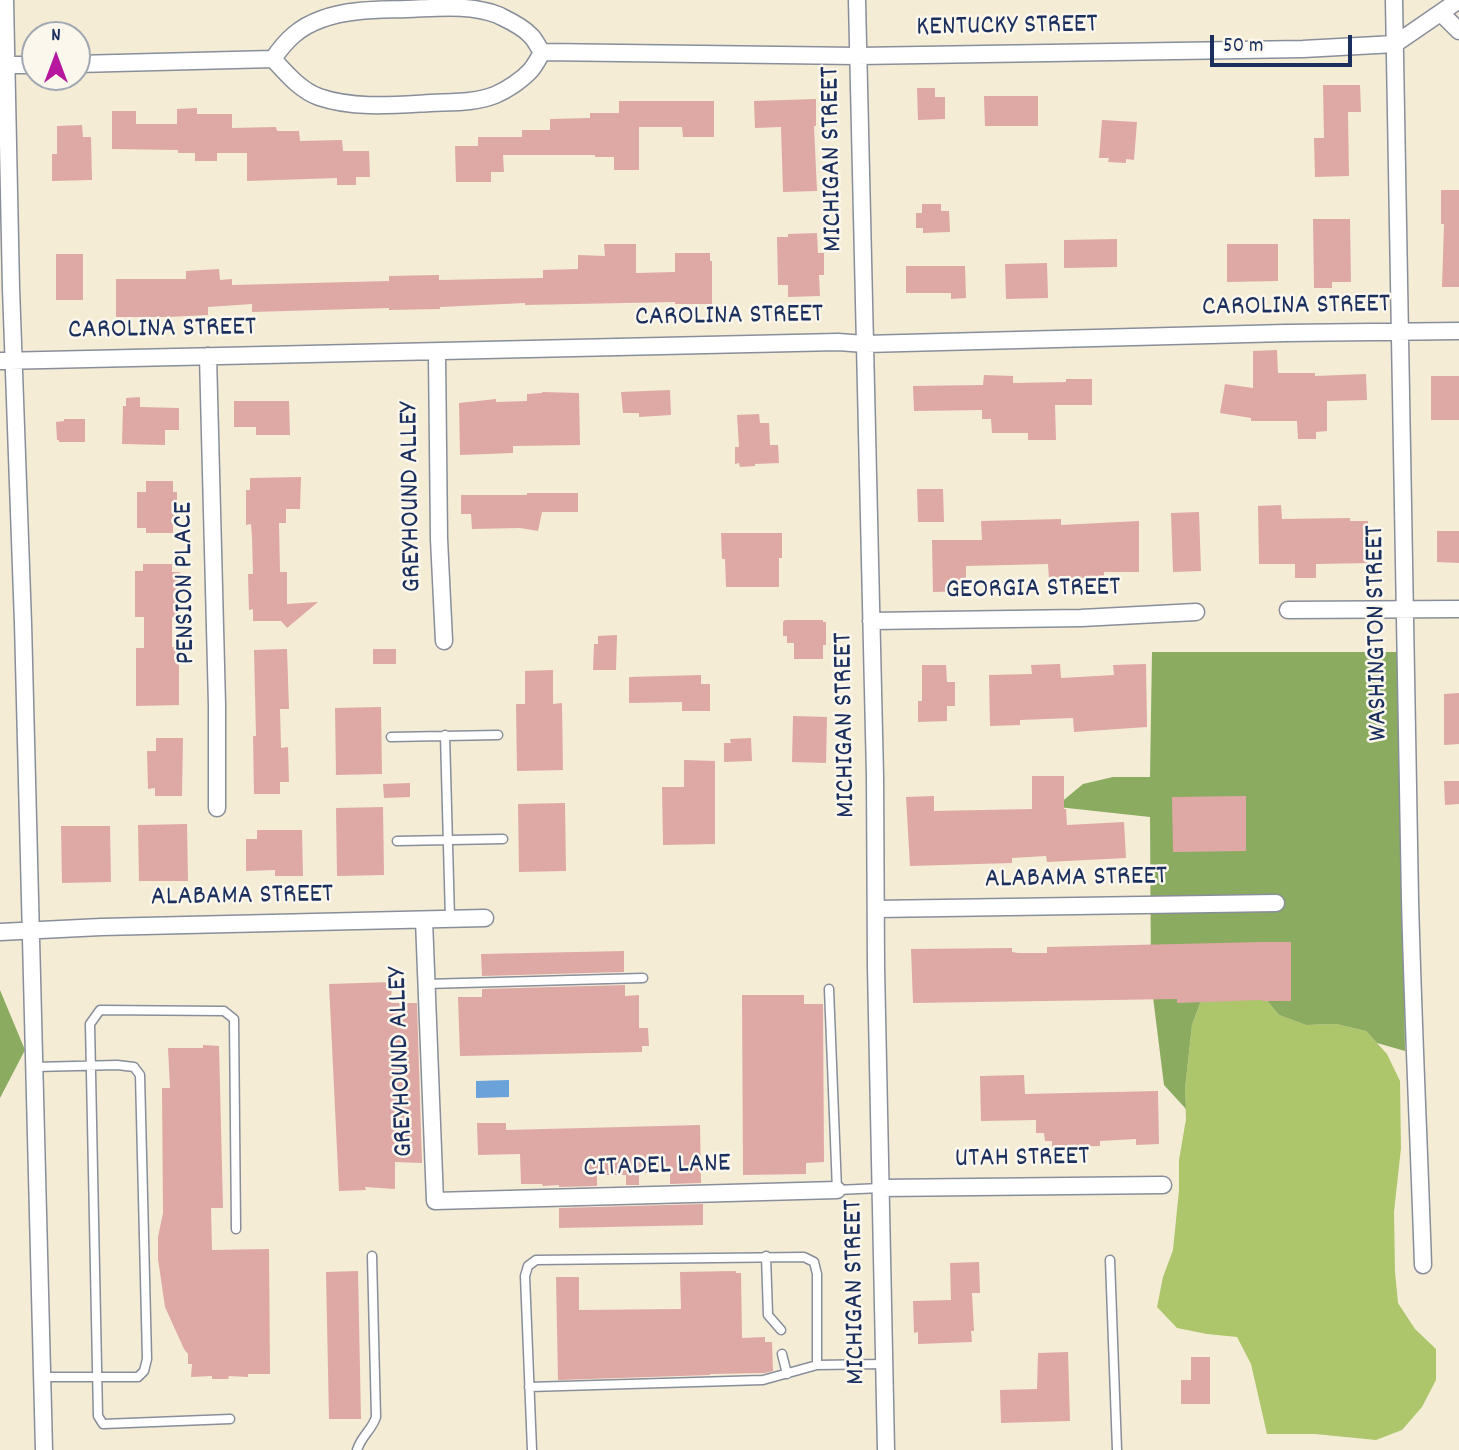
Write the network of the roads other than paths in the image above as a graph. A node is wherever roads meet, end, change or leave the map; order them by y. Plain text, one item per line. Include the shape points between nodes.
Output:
1 (5, 0) edge
2 (857, 0) edge
3 (1394, 0) edge
4 (1459, 0) edge
5 (1441, 13) junction
6 (1459, 31) edge
7 (1395, 44) junction
8 (542, 52) junction
9 (858, 56) junction
10 (274, 60) junction
11 (91, 64) edge
12 (7, 65) junction
13 (21, 65) edge
14 (1459, 331) edge
15 (1399, 332) junction
16 (865, 344) junction
17 (437, 353) junction
18 (208, 356) junction
19 (7, 361) edge
20 (1406, 609) junction
21 (1459, 609) edge
22 (1288, 610) dead end
23 (1196, 612) dead end
24 (872, 621) junction
25 (444, 641) dead end
26 (446, 735) junction
27 (498, 735) dead end
28 (391, 737) dead end
29 (218, 808) dead end
30 (503, 839) dead end
31 (448, 840) junction
32 (397, 841) dead end
33 (1276, 903) dead end
34 (876, 909) junction
35 (485, 918) dead end
36 (450, 919) junction
37 (424, 920) junction
38 (31, 930) junction
39 (0, 932) edge
40 (643, 978) dead end
41 (426, 984) junction
42 (829, 989) dead end
43 (92, 1065) junction
44 (34, 1067) junction
45 (1163, 1185) dead end
46 (881, 1188) junction
47 (837, 1189) junction
48 (435, 1201) joint
49 (236, 1229) dead end
50 (372, 1256) dead end
51 (766, 1256) junction
52 (1110, 1260) dead end
53 (1423, 1265) dead end
54 (781, 1330) dead end
55 (782, 1354) dead end
56 (884, 1364) junction
57 (817, 1365) junction
58 (787, 1374) junction
59 (42, 1377) junction
60 (97, 1377) junction
61 (529, 1387) junction
62 (230, 1419) dead end
63 (44, 1450) edge
64 (358, 1450) edge
65 (532, 1450) edge
66 (886, 1450) edge
67 (1117, 1450) edge

1 - 12 street
2 - 9 street, MICHIGAN STREET
3 - 7 street, WASHINGTON STREET
4 - 5 street
5 - 6 street
5 - 7 street
7 - 9 street, KENTUCKY STREET
7 - 15 street, WASHINGTON STREET
8 - 9 street, KENTUCKY STREET
8 - 10 street via 530,70 495,95 474,101 404,104 339,102 318,96 300,87
8 - 10 street via 530,34 513,23 495,14 453,7 366,10 322,19 284,43
9 - 16 street, MICHIGAN STREET
10 - 11 street
12 - 13 street
12 - 19 street
14 - 15 street, CAROLINA STREET
15 - 16 street, CAROLINA STREET
15 - 20 street, WASHINGTON STREET
16 - 17 street, CAROLINA STREET
16 - 24 street, MICHIGAN STREET
17 - 18 street, CAROLINA STREET
17 - 25 street, GREYHOUND ALLEY
18 - 19 street, CAROLINA STREET
18 - 29 street, PENSION PLACE
19 - 38 street
20 - 21 street
20 - 22 street
20 - 53 street, WASHINGTON STREET via 1413,1030
23 - 24 street, GEORGIA STREET
24 - 34 street, MICHIGAN STREET
26 - 27 lane
26 - 28 lane
26 - 31 lane
30 - 31 lane
31 - 32 lane
31 - 36 lane
33 - 34 street, ALABAMA STREET
34 - 46 street, MICHIGAN STREET
35 - 36 street, ALABAMA STREET
36 - 37 street, ALABAMA STREET
37 - 38 street, ALABAMA STREET
37 - 41 street, GREYHOUND ALLEY
38 - 39 street, ALABAMA STREET
38 - 44 street
40 - 41 lane
41 - 48 street, GREYHOUND ALLEY
42 - 47 lane
43 - 44 lane
43 - 49 lane via 90,1024 100,1010 224,1012 234,1019
43 - 60 lane
43 - 60 lane via 134,1067 140,1074 147,1359 138,1377
44 - 59 street
45 - 46 street, UTAH STREET
46 - 47 lane, CITADEL LANE
46 - 56 street, MICHIGAN STREET
47 - 48 street, CITADEL LANE
50 - 64 lane via 376,1417
51 - 54 lane via 768,1315
51 - 57 lane via 804,1257 814,1262
51 - 61 lane via 536,1260 525,1276
52 - 67 lane
55 - 58 lane
56 - 57 lane
56 - 66 street, MICHIGAN STREET
57 - 58 lane
58 - 61 lane via 763,1380
59 - 60 lane
59 - 63 street
60 - 62 lane via 98,1416 103,1423
61 - 65 lane

